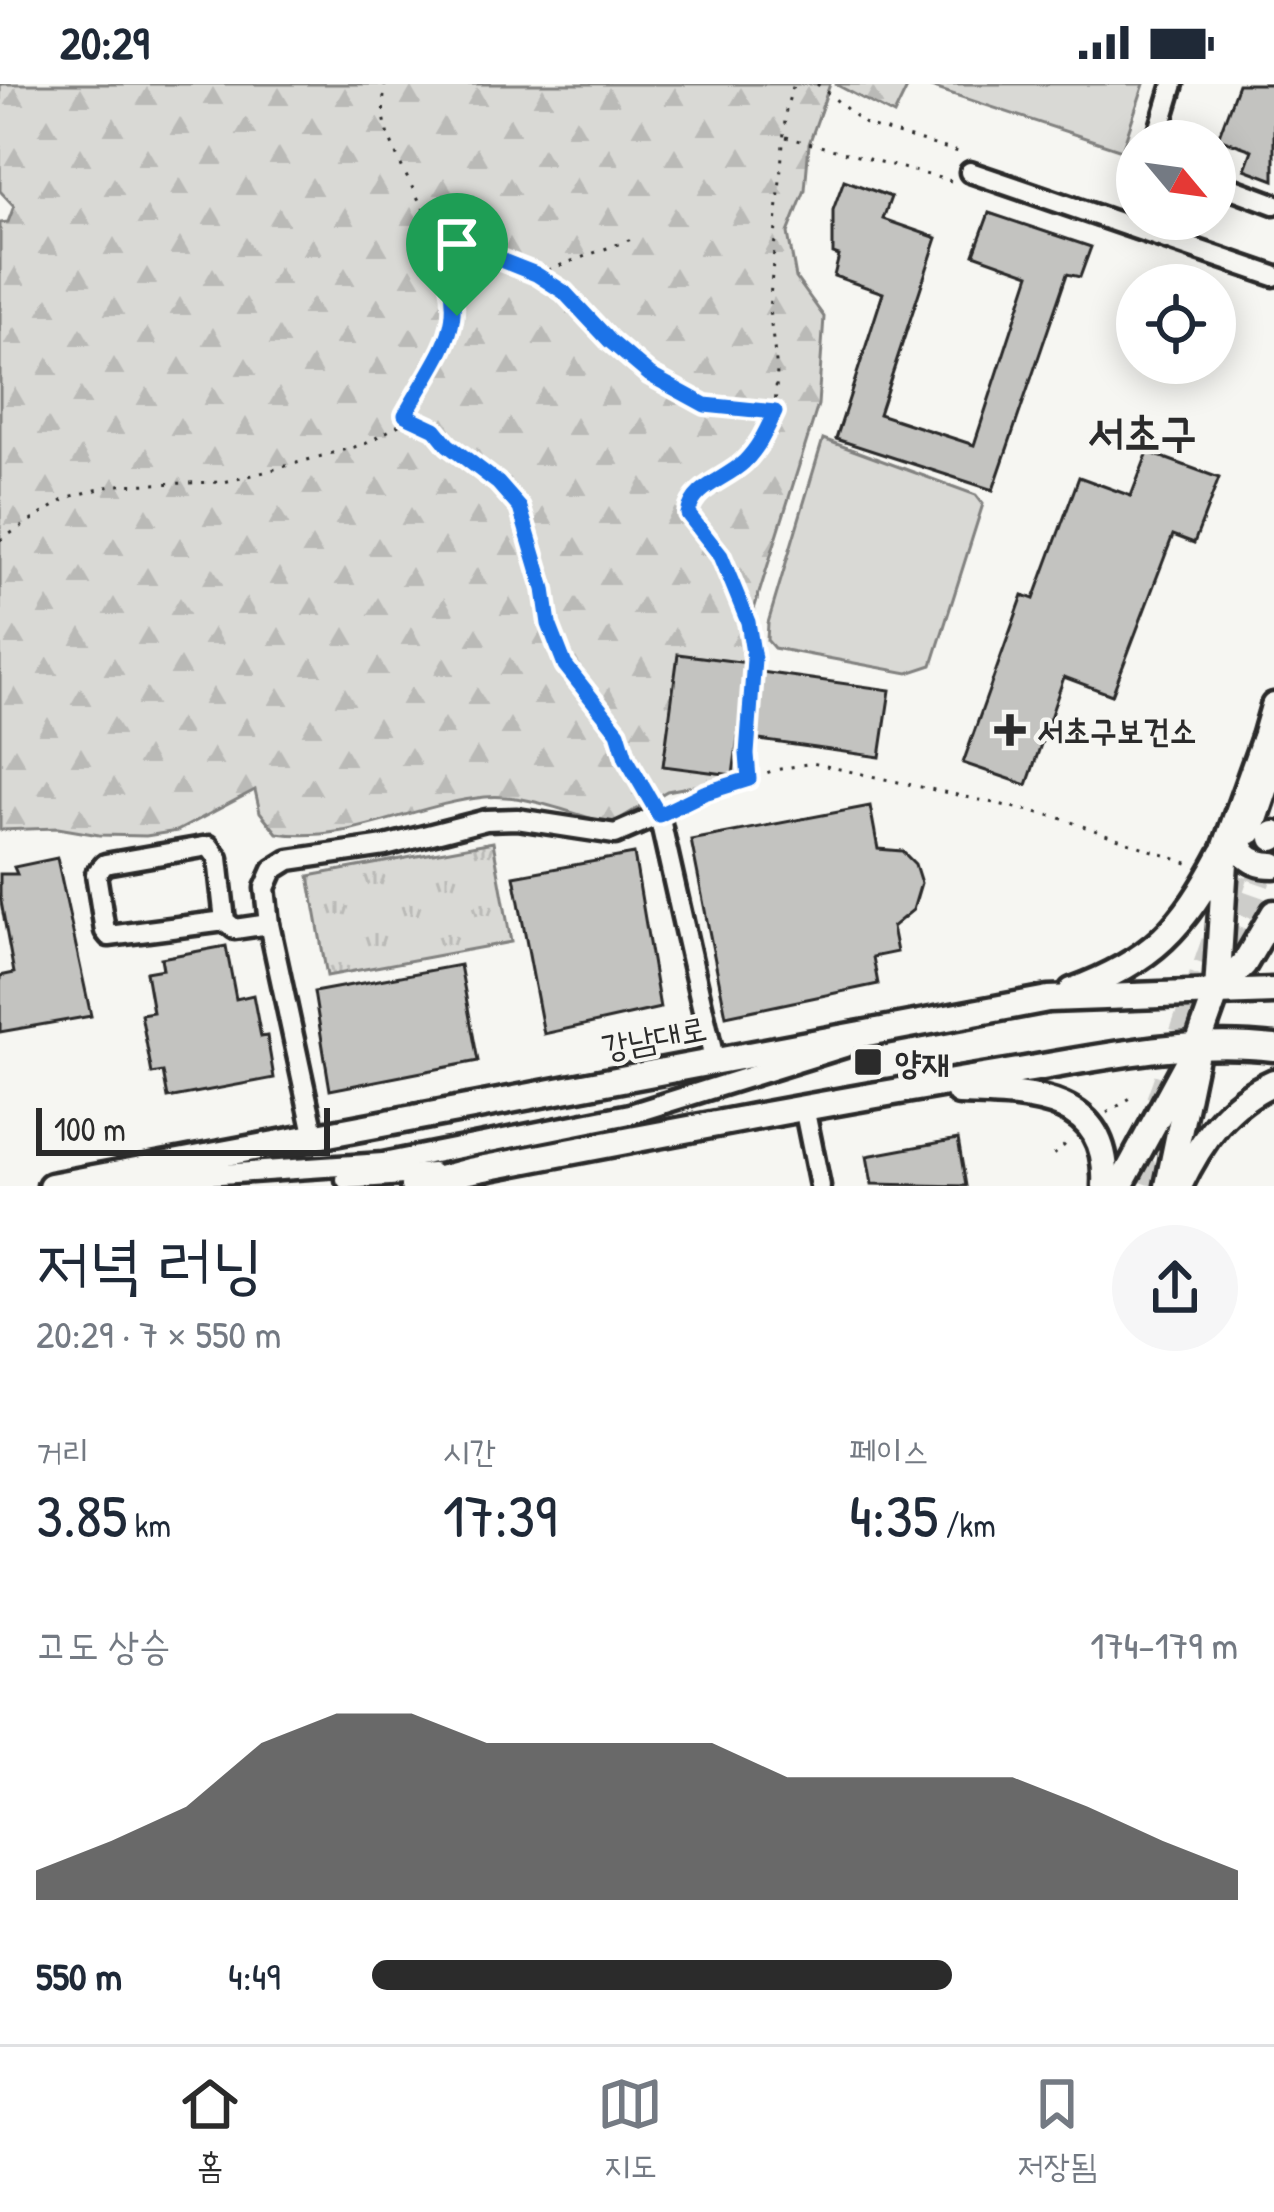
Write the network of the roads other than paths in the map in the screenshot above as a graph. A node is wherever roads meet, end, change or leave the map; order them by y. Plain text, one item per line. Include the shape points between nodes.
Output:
1 (1173, 84) edge
2 (1162, 120) edge
3 (970, 172) road end
4 (1236, 190) edge
5 (1274, 204) edge
6 (1274, 276) edge
7 (1274, 706) edge
8 (1269, 752) edge
9 (1266, 835) tunnel mouth
10 (1226, 846) junction
11 (1274, 866) edge
12 (1274, 913) edge
13 (225, 921) junction
14 (268, 925) junction
15 (1217, 991) junction
16 (1274, 991) edge
17 (1048, 999) junction
18 (917, 1022) junction
19 (1197, 1047) junction
20 (1274, 1048) edge
21 (714, 1059) junction
22 (1274, 1082) edge
23 (902, 1090) junction
24 (804, 1107) junction
25 (315, 1138) junction
26 (469, 1171) junction
27 (80, 1182) junction
28 (51, 1186) edge
29 (251, 1186) edge
30 (412, 1186) edge
31 (820, 1186) edge
32 (1105, 1186) edge
33 (1120, 1186) edge
34 (1168, 1186) edge
35 (1179, 1186) edge

1 - 2 street
3 - 6 street
4 - 5 street
7 - 8 main road
8 - 9 main road
8 - 10 main road
8 - 11 main road via 1238,839 1249,859
10 - 15 main road
10 - 17 main road via 1194,904 1157,946 1118,972
12 - 15 main road
13 - 13 street via 218,858 209,846 105,864 96,874 109,937
13 - 14 street via 235,929
14 - 21 street via 265,888 289,860 486,820 615,834 659,815
14 - 25 street
15 - 16 main road, 강남대로
15 - 17 main road, 강남대로
15 - 19 main road
17 - 18 main road, 강남대로
18 - 21 main road, 강남대로
18 - 27 street via 630,1114 405,1158 352,1168
19 - 20 main road
19 - 23 main road
19 - 33 main road
19 - 34 main road
21 - 25 main road, 강남대로
22 - 35 main road via 1218,1122
23 - 24 main road
23 - 32 main road via 1049,1099 1098,1138
24 - 26 main road
24 - 31 street
25 - 27 main road, 강남대로
26 - 29 street
26 - 30 main road
27 - 28 main road, 강남대로

